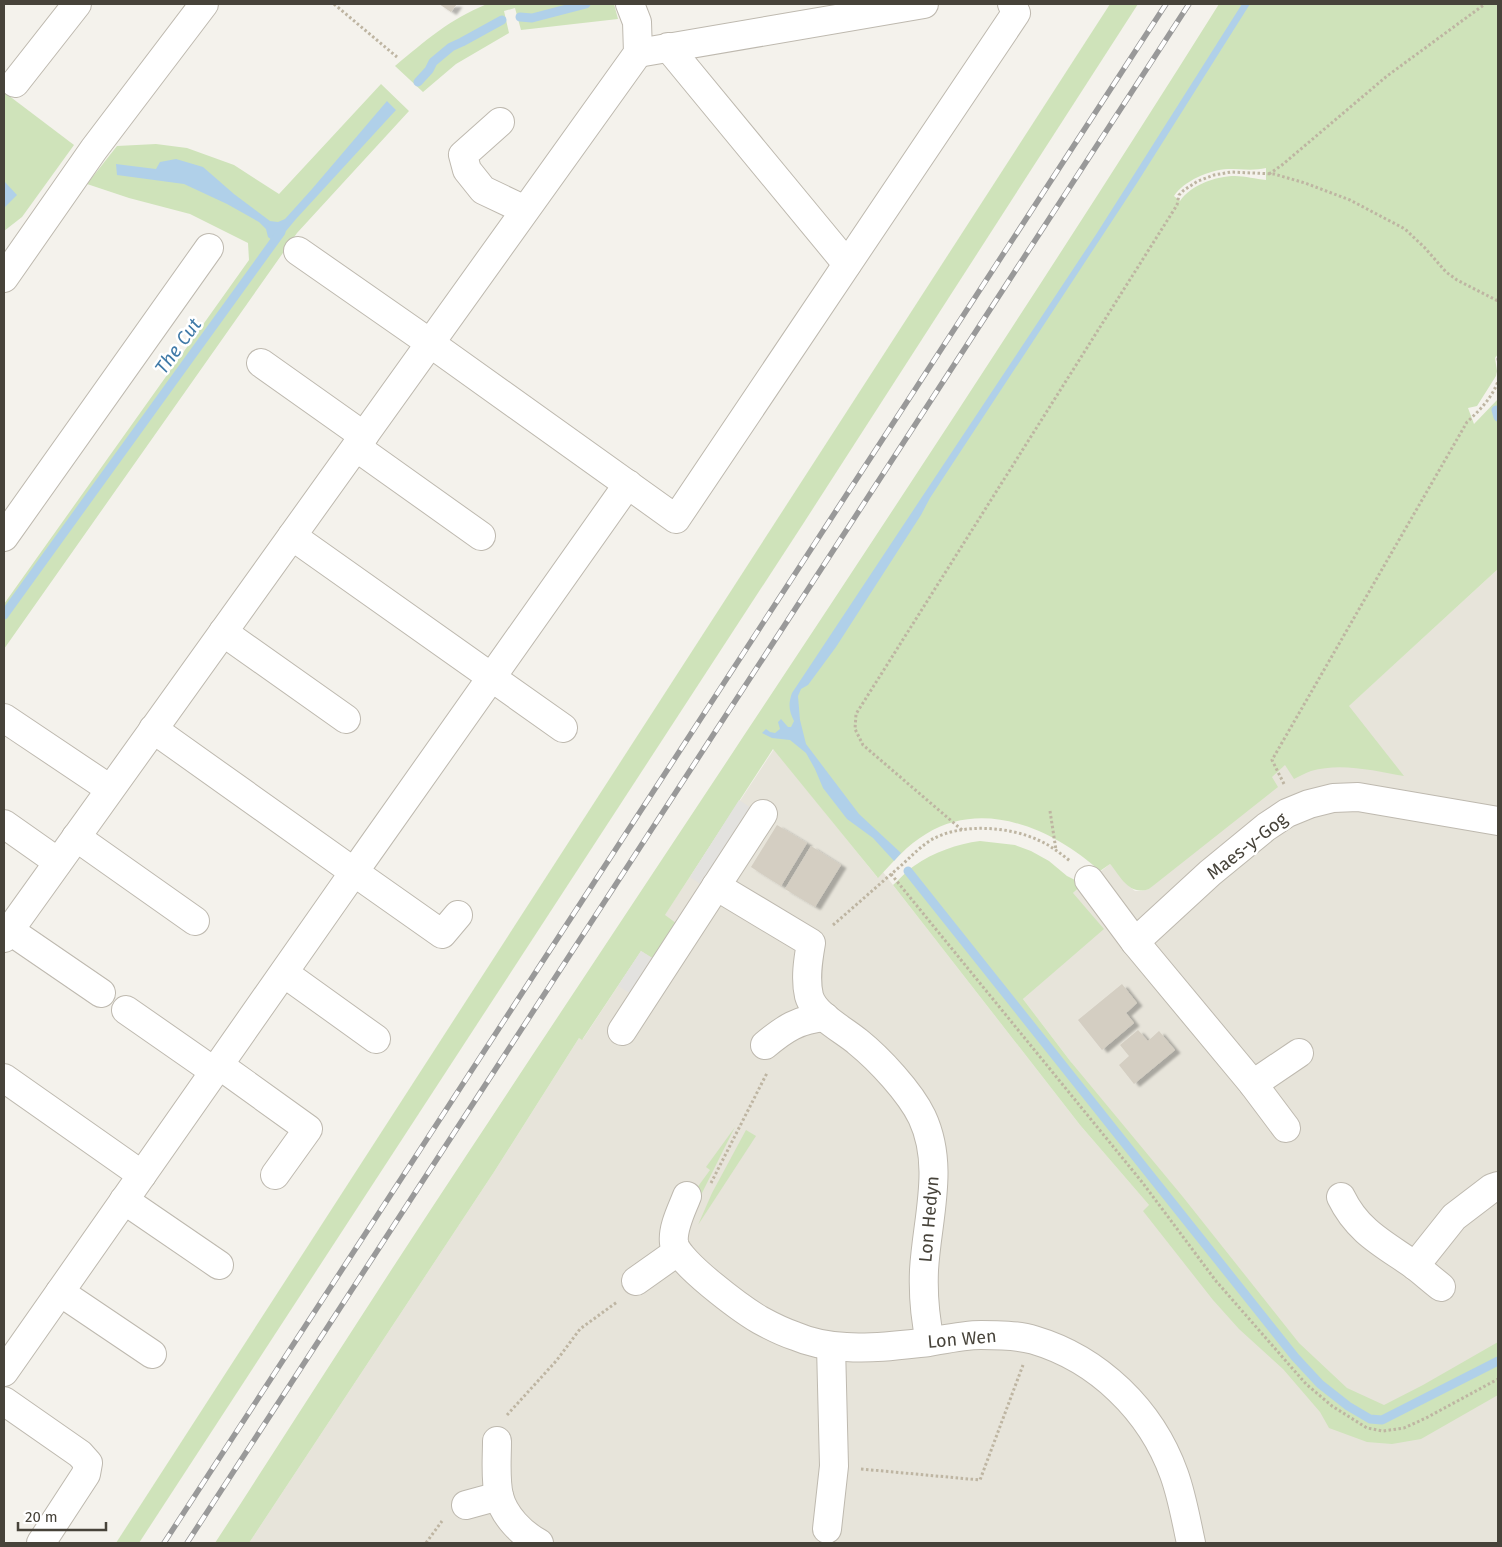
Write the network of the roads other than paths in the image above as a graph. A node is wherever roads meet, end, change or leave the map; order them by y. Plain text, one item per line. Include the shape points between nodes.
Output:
1 (77, 4) edge
2 (204, 4) edge
3 (921, 4) edge
4 (1012, 4) edge
5 (634, 13) edge
6 (668, 48) junction
7 (638, 53) junction
8 (15, 83) dead end
9 (500, 122) dead end
10 (525, 210) junction
11 (209, 248) dead end
12 (298, 251) dead end
13 (847, 264) junction
14 (4, 278) edge
15 (430, 343) junction
16 (261, 363) dead end
17 (360, 441) junction
18 (628, 484) junction
19 (292, 536) junction
20 (480, 536) dead end
21 (4, 537) edge
22 (223, 632) junction
23 (492, 677) junction
24 (4, 718) edge
25 (346, 719) dead end
26 (563, 728) dead end
27 (153, 729) junction
28 (110, 790) junction
29 (763, 814) dead end
30 (1498, 819) edge
31 (4, 824) edge
32 (76, 836) junction
33 (58, 862) junction
34 (354, 872) junction
35 (1089, 880) road end
36 (716, 886) junction
37 (458, 915) dead end
38 (195, 921) dead end
39 (7, 934) edge
40 (1135, 942) junction
41 (284, 973) junction
42 (101, 993) dead end
43 (126, 1010) dead end
44 (826, 1017) junction
45 (622, 1031) dead end
46 (376, 1039) dead end
47 (764, 1046) road end
48 (1299, 1053) dead end
49 (217, 1068) junction
50 (4, 1078) edge
51 (1253, 1084) junction
52 (1286, 1128) dead end
53 (142, 1175) junction
54 (274, 1175) dead end
55 (1498, 1186) edge
56 (687, 1196) road end
57 (1341, 1197) dead end
58 (124, 1200) junction
59 (677, 1252) junction
60 (219, 1265) dead end
61 (1414, 1266) junction
62 (636, 1281) road end
63 (1441, 1287) dead end
64 (60, 1292) junction
65 (930, 1342) junction
66 (831, 1346) junction
67 (152, 1354) dead end
68 (4, 1372) edge
69 (4, 1401) edge
70 (497, 1441) road end
71 (499, 1496) junction
72 (466, 1504) dead end
73 (827, 1529) dead end
74 (41, 1543) edge
75 (539, 1543) edge
76 (1191, 1543) edge

1 - 8 street
2 - 14 street via 94,149
3 - 6 street
4 - 13 street via 1016,13
5 - 7 street
6 - 7 street
6 - 13 street
7 - 10 street
9 - 10 street via 463,155 466,170 483,190
10 - 15 street
11 - 21 street
12 - 15 street
13 - 18 street via 676,519
15 - 17 street
15 - 18 street
16 - 17 street
17 - 19 street
17 - 20 street
18 - 23 street
19 - 22 street
19 - 23 street
22 - 25 street
22 - 27 street
23 - 26 street
23 - 34 street
24 - 28 street
27 - 28 street
27 - 34 street
28 - 32 street
29 - 36 street
30 - 40 street, Maes-y-Gog via 1358,797 1333,798 1298,809 1266,827
31 - 33 street
32 - 33 street
32 - 38 street
33 - 39 street
34 - 37 street via 442,934
34 - 41 street
35 - 40 street
36 - 44 street, Lon Hedyn via 811,944 809,996
36 - 45 street
39 - 42 street
40 - 51 street
41 - 46 street
41 - 49 street
43 - 49 street
44 - 47 street via 794,1024
44 - 65 street, Lon Hedyn via 859,1042 908,1095 922,1116 930,1138 934,1170 933,1205 924,1270 924,1303
48 - 51 street
49 - 53 street
49 - 54 street via 308,1129
50 - 53 street
51 - 52 street
53 - 58 street
55 - 61 street via 1454,1218
56 - 59 street via 674,1234
57 - 61 street via 1358,1224
58 - 60 street
58 - 64 street
59 - 62 street
59 - 66 street, Lon Wen via 714,1286 760,1320 794,1336
61 - 63 street
64 - 67 street
64 - 68 street
65 - 66 street, Lon Wen via 849,1348
65 - 76 street, Lon Wen via 980,1335 1033,1339 1082,1361 1104,1376 1142,1415 1160,1444 1174,1473
66 - 73 street via 834,1466
69 - 74 street via 88,1463 86,1474
70 - 71 street
71 - 72 street
71 - 75 street via 514,1524

